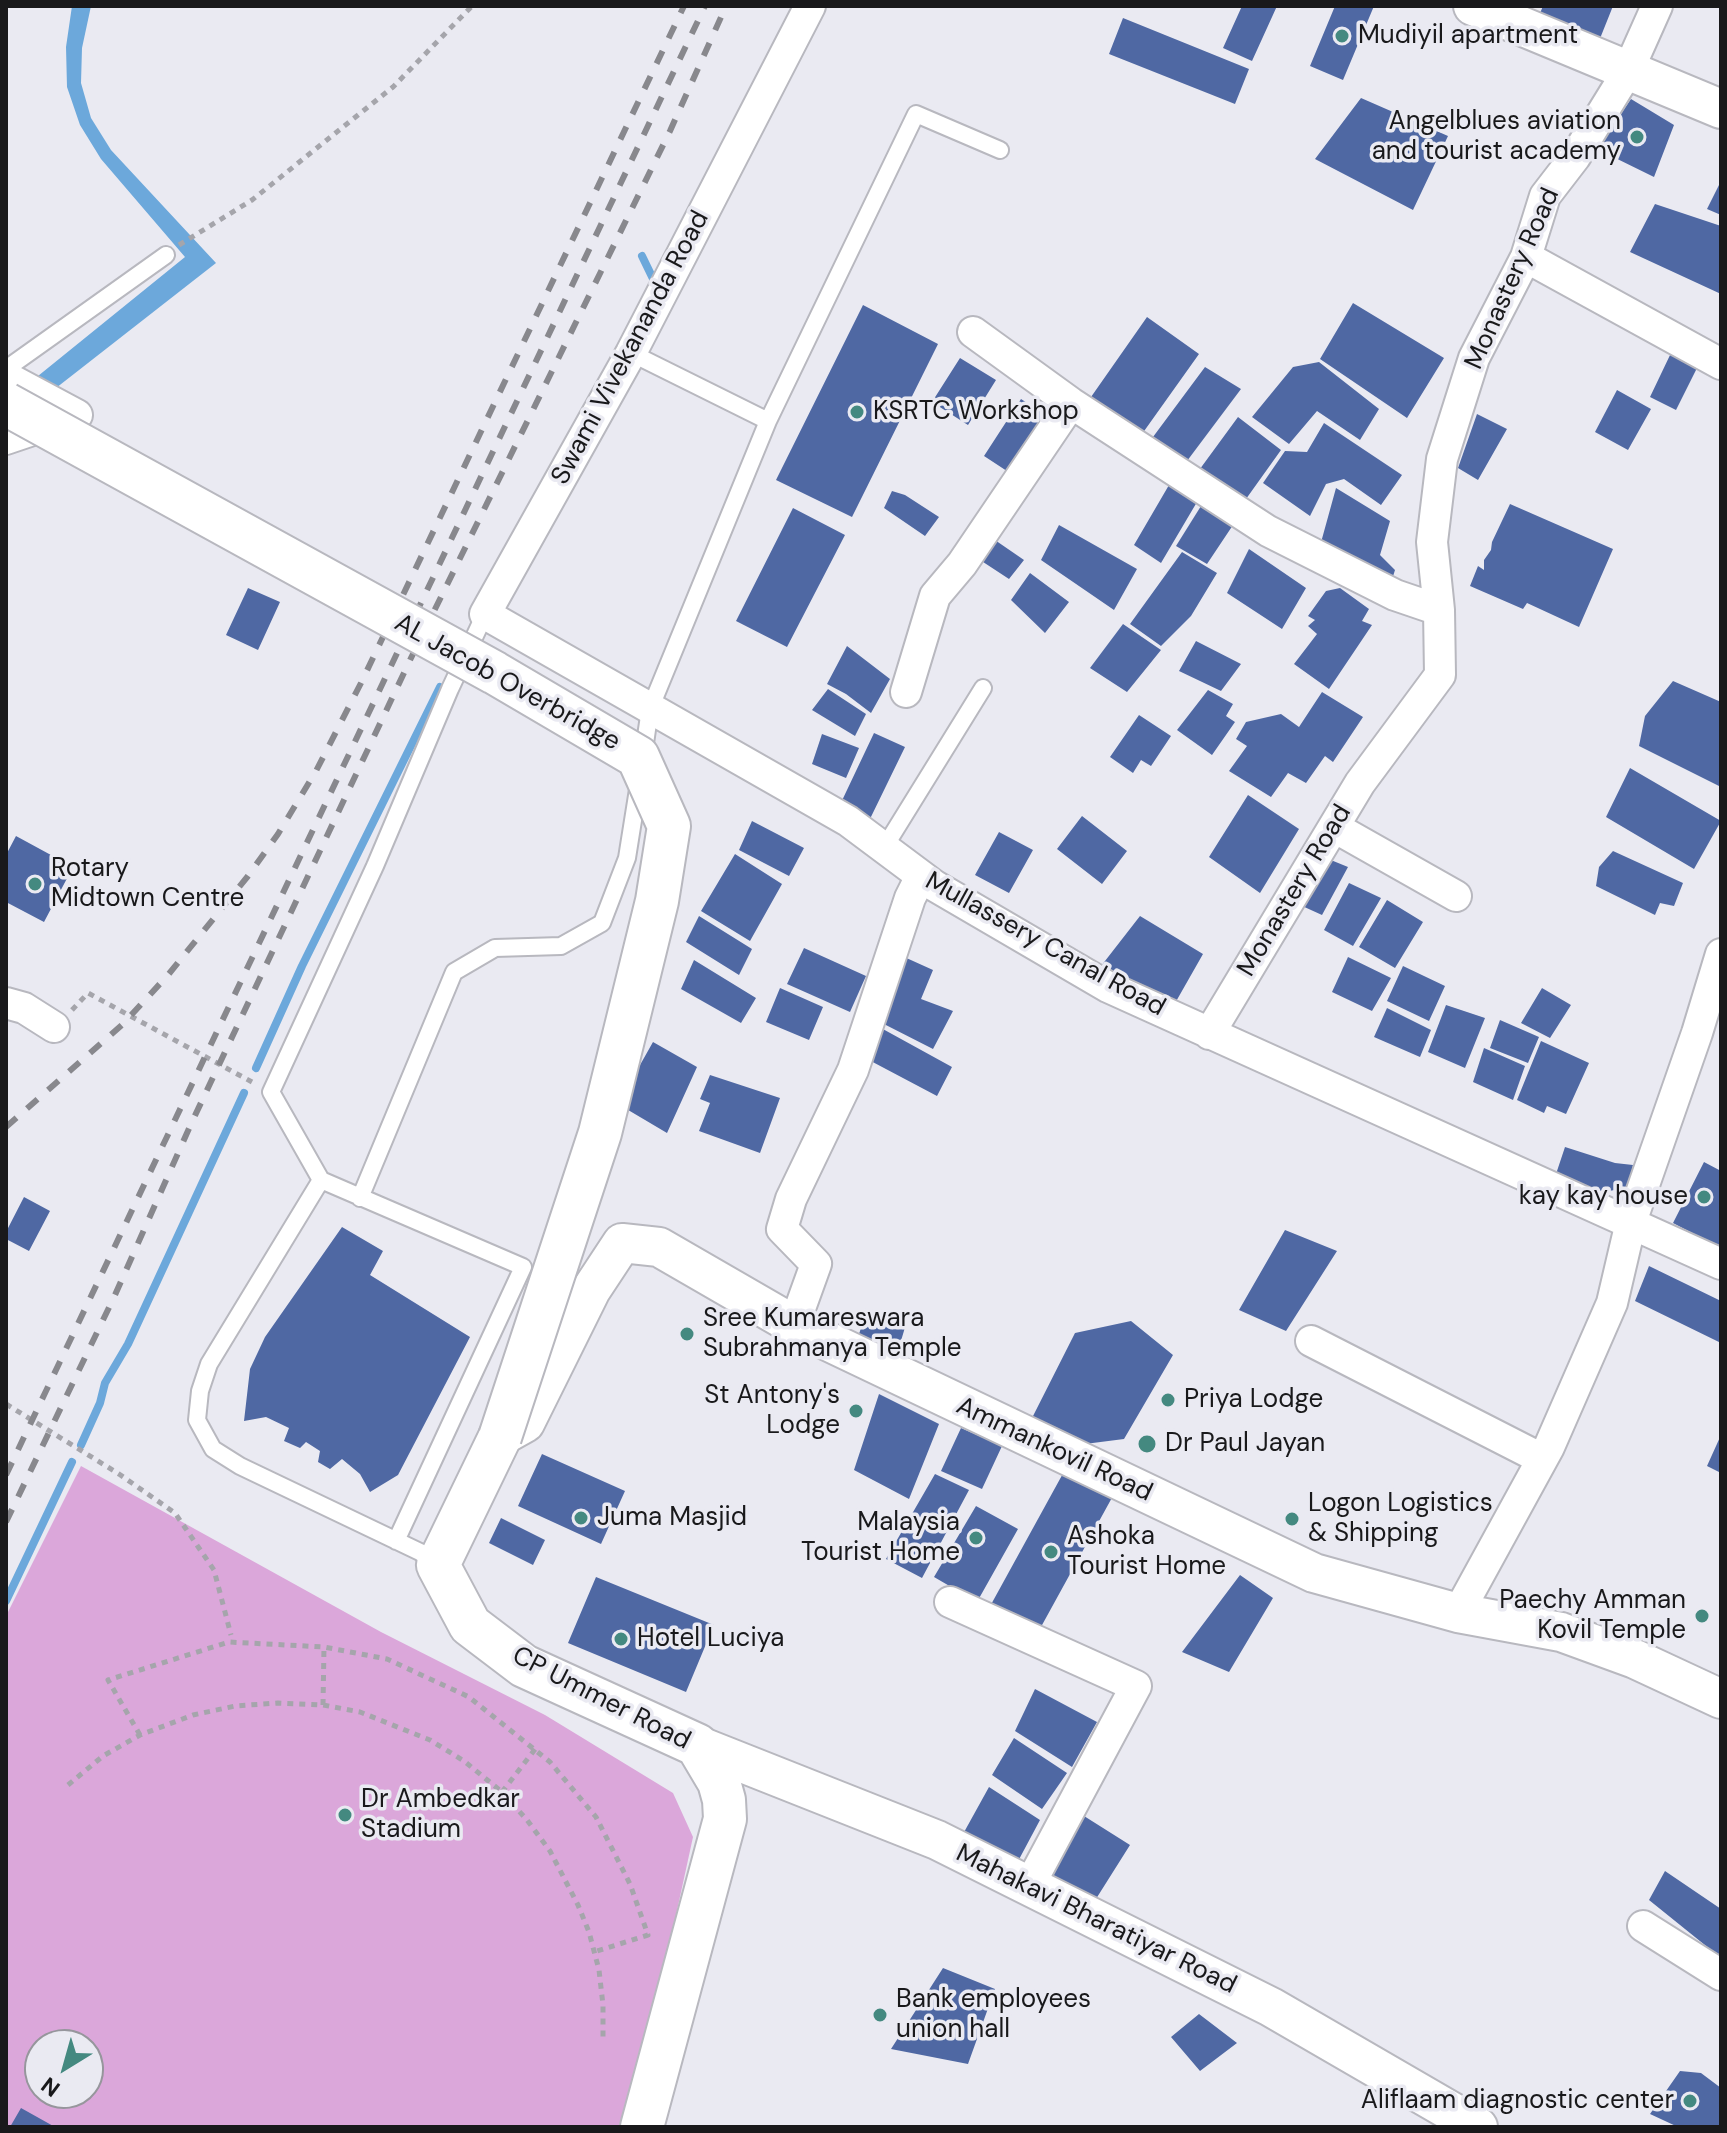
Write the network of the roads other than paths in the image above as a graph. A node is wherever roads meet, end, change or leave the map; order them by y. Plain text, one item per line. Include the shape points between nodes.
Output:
1 (810, 6) edge
2 (1473, 6) edge
3 (1657, 6) edge
4 (1628, 71) junction
5 (1721, 109) edge
6 (1000, 150) dead end
7 (166, 255) dead end
8 (1526, 257) junction
9 (973, 332) dead end
10 (631, 353) junction
11 (1721, 364) edge
12 (7, 382) edge
13 (1071, 403) junction
14 (768, 421) junction
15 (6, 439) edge
16 (1439, 610) junction
17 (485, 614) junction
18 (983, 688) dead end
19 (906, 692) dead end
20 (650, 709) junction
21 (1334, 827) junction
22 (884, 848) junction
23 (921, 876) junction
24 (1456, 896) dead end
25 (1721, 954) edge
26 (6, 1003) edge
27 (54, 1027) road end
28 (1209, 1034) junction
29 (321, 1180) junction
30 (360, 1198) junction
31 (1631, 1222) junction
32 (1721, 1264) edge
33 (794, 1325) junction
34 (1311, 1341) dead end
35 (500, 1437) junction
36 (1542, 1459) junction
37 (396, 1541) junction
38 (438, 1565) junction
39 (950, 1602) dead end
40 (1458, 1613) junction
41 (1721, 1699) edge
42 (697, 1745) junction
43 (1029, 1886) junction
44 (1643, 1926) dead end
45 (1721, 1975) edge
46 (642, 2127) edge
47 (1478, 2127) edge

1 - 10 street, Swami Vivekananda Road
2 - 4 street
3 - 4 street, Monastery Road
4 - 5 street
4 - 8 street, Monastery Road via 1545,196
6 - 14 lane via 916,114
7 - 12 lane
8 - 11 street
8 - 16 street, Monastery Road via 1474,358 1442,459 1432,542
9 - 13 street
10 - 14 lane
10 - 17 street, Swami Vivekananda Road
12 - 15 street via 77,415
12 - 35 main road, AL Jacob Overbridge, bridge via 638,757 669,826 657,901 600,1133
13 - 16 street via 1268,531 1395,595
13 - 19 street via 935,596
14 - 20 lane
16 - 21 street, Monastery Road via 1440,675
17 - 20 street, Mullassery Canal Road
17 - 29 lane, Swami Vivekananda Road via 271,1092
18 - 22 lane
20 - 22 street, Mullassery Canal Road via 848,821
20 - 30 lane via 627,858 602,923 561,946 495,948 454,972
21 - 24 street
21 - 28 street, Monastery Road
22 - 23 street, Mullassery Canal Road
23 - 28 street, Mullassery Canal Road via 1108,987
23 - 33 street via 853,1070 791,1199 782,1229 816,1264
25 - 31 street
26 - 27 street
28 - 31 street, Mullassery Canal Road
29 - 30 lane
29 - 37 lane via 209,1364 197,1420 213,1449 240,1466
30 - 37 lane via 523,1267
31 - 32 street, Mullassery Canal Road
31 - 36 street via 1612,1303
33 - 35 street, Ammankovil Road via 659,1247 622,1243 591,1290 525,1423
33 - 40 street, Ammankovil Road via 1314,1573
34 - 36 street
35 - 38 main road
36 - 40 street
37 - 38 lane
38 - 42 main road, CP Ummer Road via 470,1625 524,1666
39 - 43 street via 1136,1686
40 - 41 street, Ammankovil Road via 1561,1632
42 - 43 street, Mahakavi Bharatiyar Road via 937,1840
42 - 46 main road, CP Ummer Road via 719,1782 725,1819
43 - 47 street, Mahakavi Bharatiyar Road via 1271,2007
44 - 45 street

